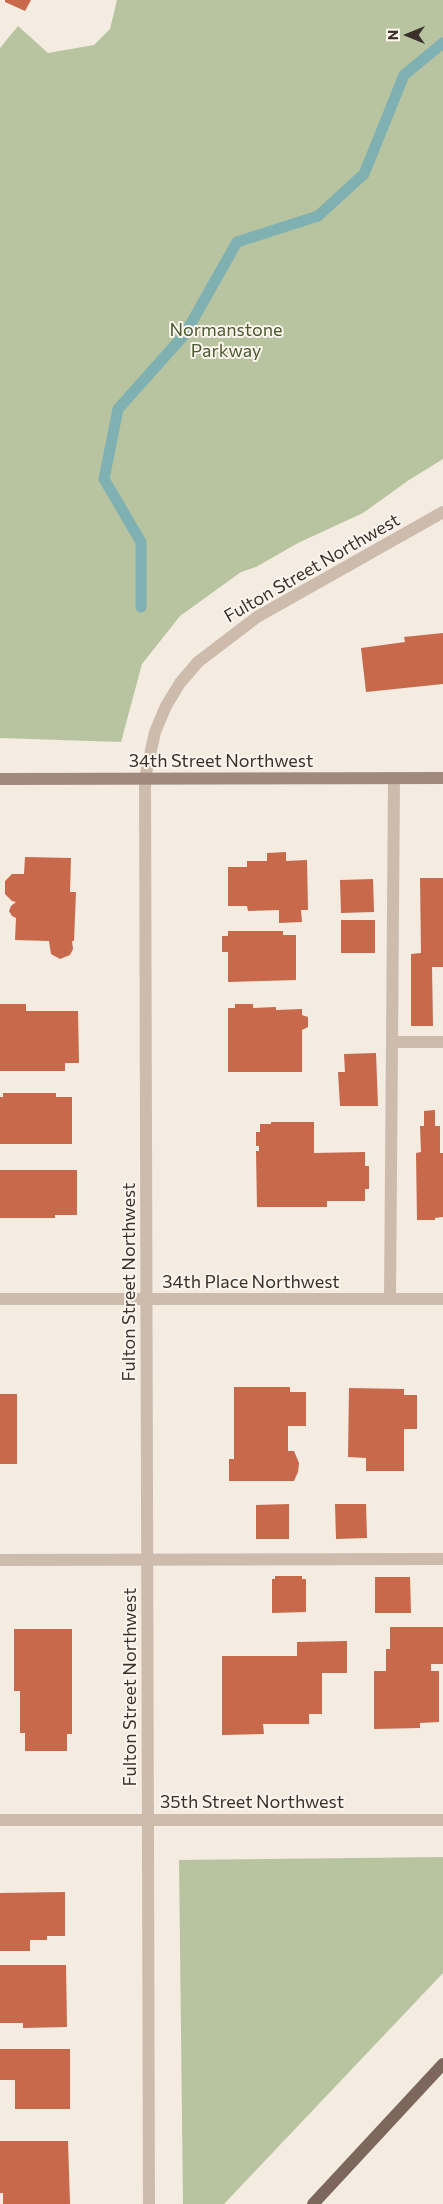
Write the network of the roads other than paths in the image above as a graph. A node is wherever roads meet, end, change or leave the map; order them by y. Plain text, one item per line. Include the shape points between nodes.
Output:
1 (443, 512) edge
2 (145, 778) junction
3 (394, 778) junction
4 (443, 778) edge
5 (0, 779) edge
6 (392, 1042) junction
7 (443, 1042) edge
8 (0, 1298) edge
9 (390, 1299) junction
10 (443, 1299) edge
11 (147, 1300) junction
12 (147, 1559) junction
13 (443, 1559) edge
14 (0, 1560) edge
15 (0, 1820) edge
16 (148, 1820) junction
17 (443, 1820) edge
18 (443, 2064) edge
19 (149, 2204) edge
20 (313, 2204) edge

1 - 2 street, Fulton Street Northwest via 257,616 198,662 166,706
2 - 3 main road, 34th Street Northwest
2 - 5 main road, 34th Street Northwest
2 - 11 street, Fulton Street Northwest
3 - 4 main road, 34th Street Northwest
3 - 6 street
6 - 7 street
6 - 9 street
8 - 11 street, 34th Place Northwest
9 - 10 street, 34th Place Northwest
9 - 11 street, 34th Place Northwest
11 - 12 street, Fulton Street Northwest
12 - 13 street
12 - 14 street
12 - 16 street, Fulton Street Northwest
15 - 16 street, 35th Street Northwest
16 - 17 street, 35th Street Northwest
16 - 19 street, Fulton Street Northwest
18 - 20 main road

